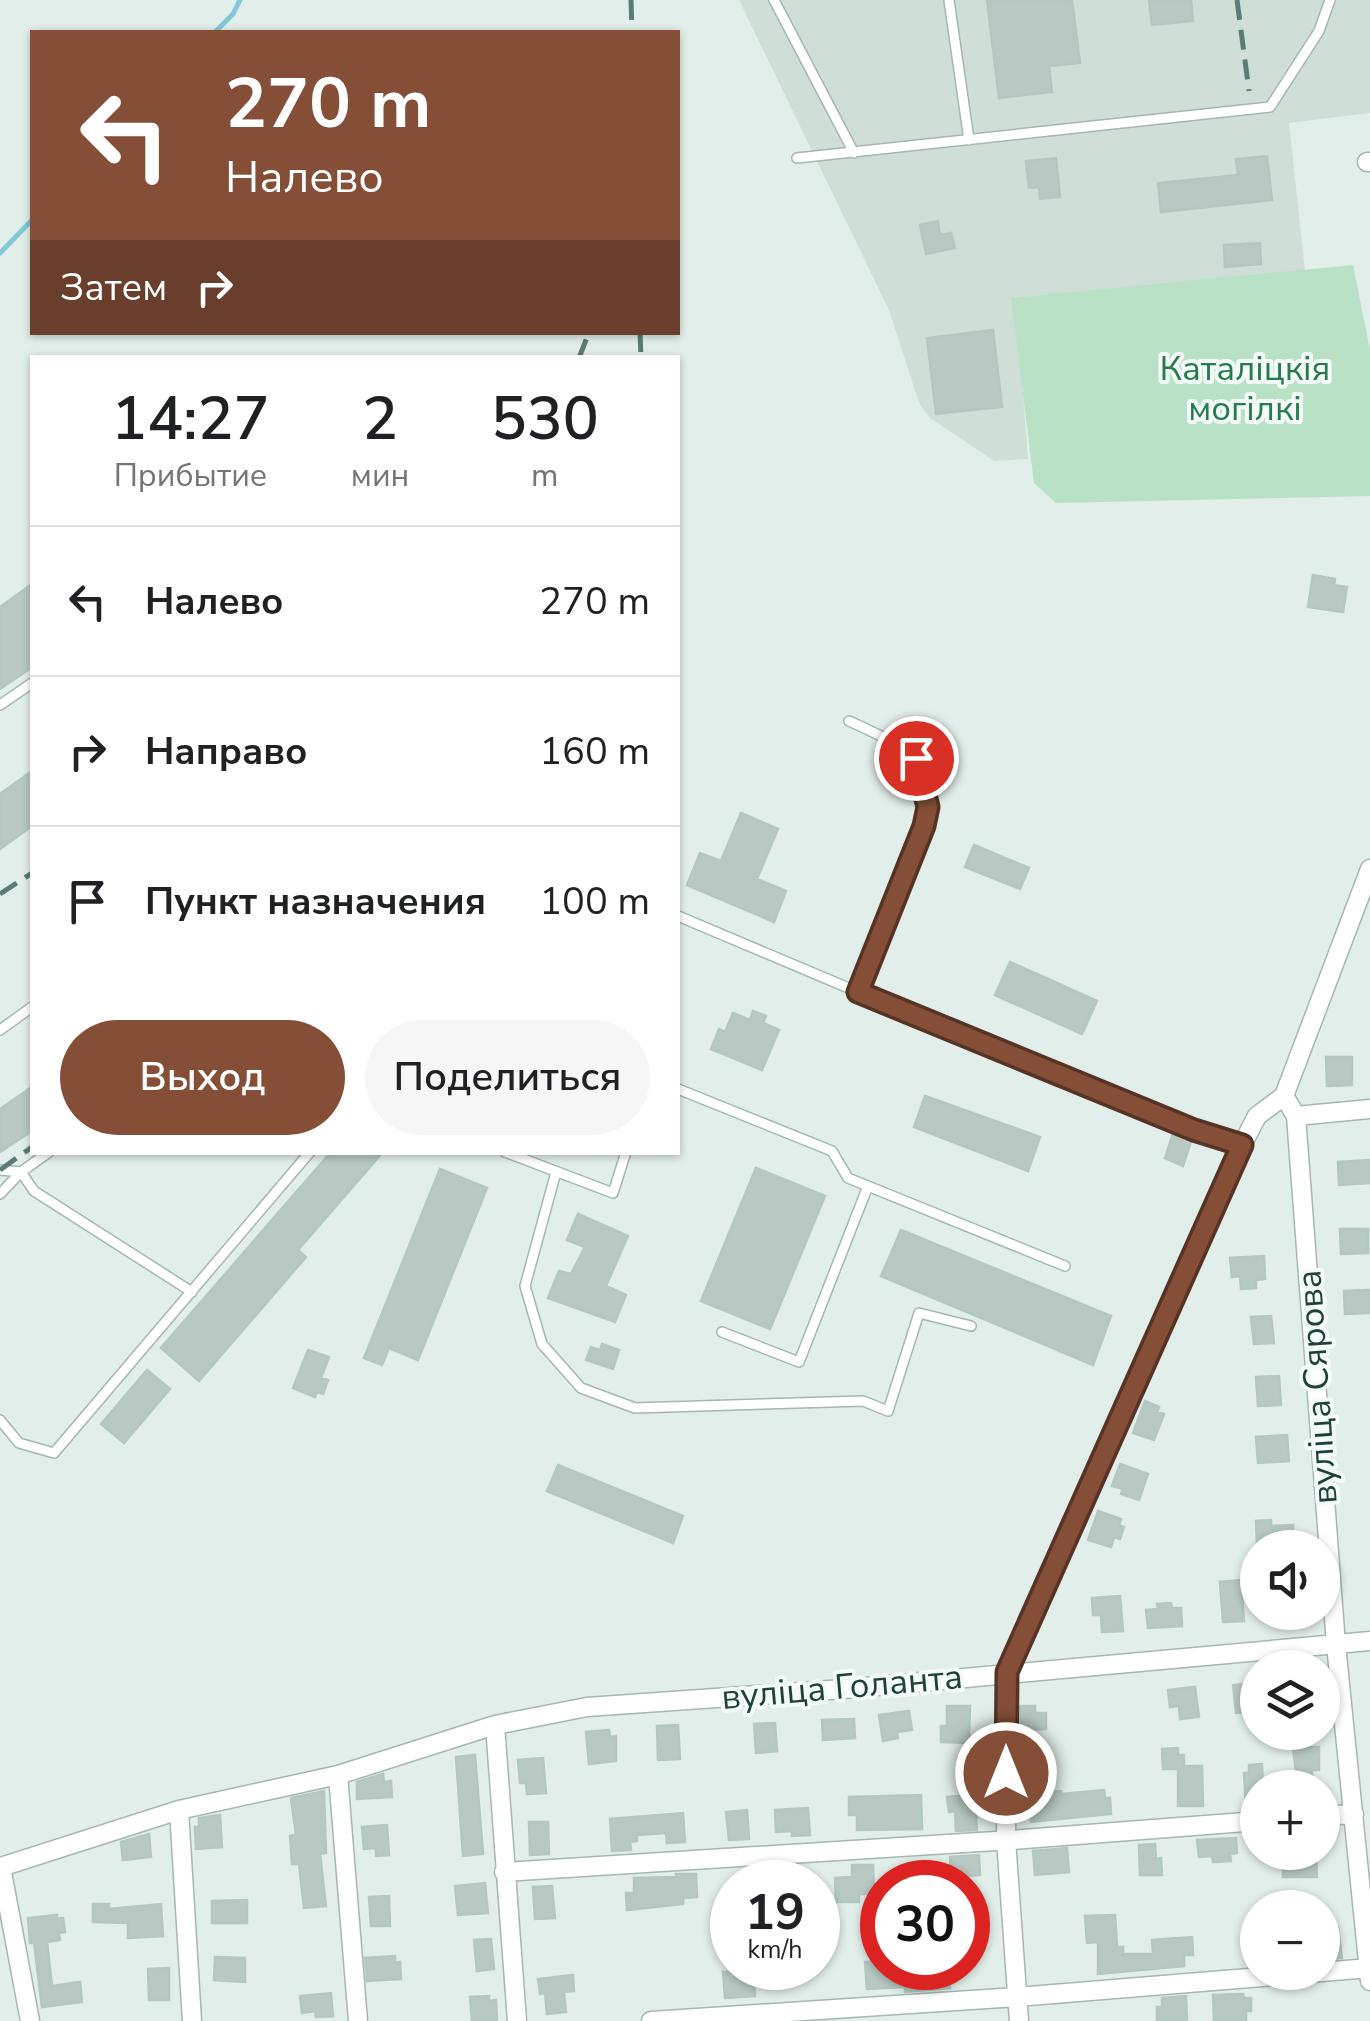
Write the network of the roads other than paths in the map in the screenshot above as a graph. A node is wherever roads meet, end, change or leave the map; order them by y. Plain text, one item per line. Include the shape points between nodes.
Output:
1 (774, 0) edge
2 (949, 0) edge
3 (1330, 0) edge
4 (968, 140) junction
5 (854, 152) junction
6 (797, 158) dead end
7 (30, 684) edge
8 (0, 705) edge
9 (848, 721) dead end
10 (1370, 868) edge
11 (680, 917) edge
12 (858, 992) junction
13 (30, 1009) edge
14 (0, 1030) edge
15 (680, 1090) edge
16 (1284, 1096) junction
17 (1370, 1109) edge
18 (1296, 1116) junction
19 (1242, 1145) junction
20 (46, 1155) edge
21 (307, 1155) edge
22 (513, 1155) edge
23 (625, 1155) edge
24 (0, 1170) edge
25 (21, 1172) junction
26 (556, 1172) junction
27 (868, 1186) junction
28 (0, 1194) edge
29 (1065, 1266) dead end
30 (192, 1292) junction
31 (971, 1326) dead end
32 (722, 1332) dead end
33 (0, 1420) edge
34 (1370, 1641) edge
35 (1336, 1645) junction
36 (1007, 1672) junction
37 (495, 1725) junction
38 (338, 1775) junction
39 (179, 1810) junction
40 (1354, 1814) junction
41 (1340, 1815) edge
42 (1240, 1822) edge
43 (1006, 1840) junction
44 (1, 1868) edge
45 (504, 1872) junction
46 (1366, 1914) edge
47 (1369, 1968) edge
48 (1340, 1970) edge
49 (1240, 1979) edge
50 (1370, 1981) edge
51 (1017, 1998) junction
52 (30, 2021) edge
53 (192, 2021) edge
54 (358, 2021) edge
55 (517, 2021) edge
56 (651, 2021) edge
57 (1019, 2021) edge

1 - 5 lane
2 - 4 lane
3 - 4 lane via 1319,31 1270,107
4 - 5 lane
5 - 6 lane
7 - 8 lane
9 - 12 lane via 916,758 928,807
10 - 16 street
11 - 12 lane
12 - 19 lane
13 - 14 lane
15 - 27 lane via 832,1151 848,1178
16 - 18 street, вуліца Сярова
16 - 19 street via 1257,1116
17 - 18 street
18 - 35 street, вуліца Сярова
19 - 36 street
20 - 25 lane
21 - 30 lane
22 - 26 lane
23 - 26 lane via 613,1192
24 - 25 lane
25 - 28 lane
25 - 30 lane via 34,1191
26 - 31 lane via 525,1286 542,1344 581,1388 635,1408 863,1401 888,1410 919,1313
27 - 29 lane
27 - 32 lane via 799,1362
30 - 33 lane via 54,1453 19,1443
34 - 35 street, вуліца Голанта
35 - 36 street, вуліца Голанта
35 - 40 street, вуліца Сярова
36 - 37 street, вуліца Голанта via 587,1707
36 - 43 street
37 - 38 street, вуліца Голанта
37 - 45 street
38 - 39 street, вуліца Голанта
38 - 54 street
39 - 44 street, вуліца Голанта
39 - 53 street
40 - 41 street
40 - 46 street, вуліца Сярова
42 - 43 street
43 - 45 street
43 - 51 street
44 - 52 street
45 - 55 street
46 - 47 street, вуліца Сярова
47 - 48 street
47 - 50 street, вуліца Сярова
49 - 51 street
51 - 56 street
51 - 57 street

